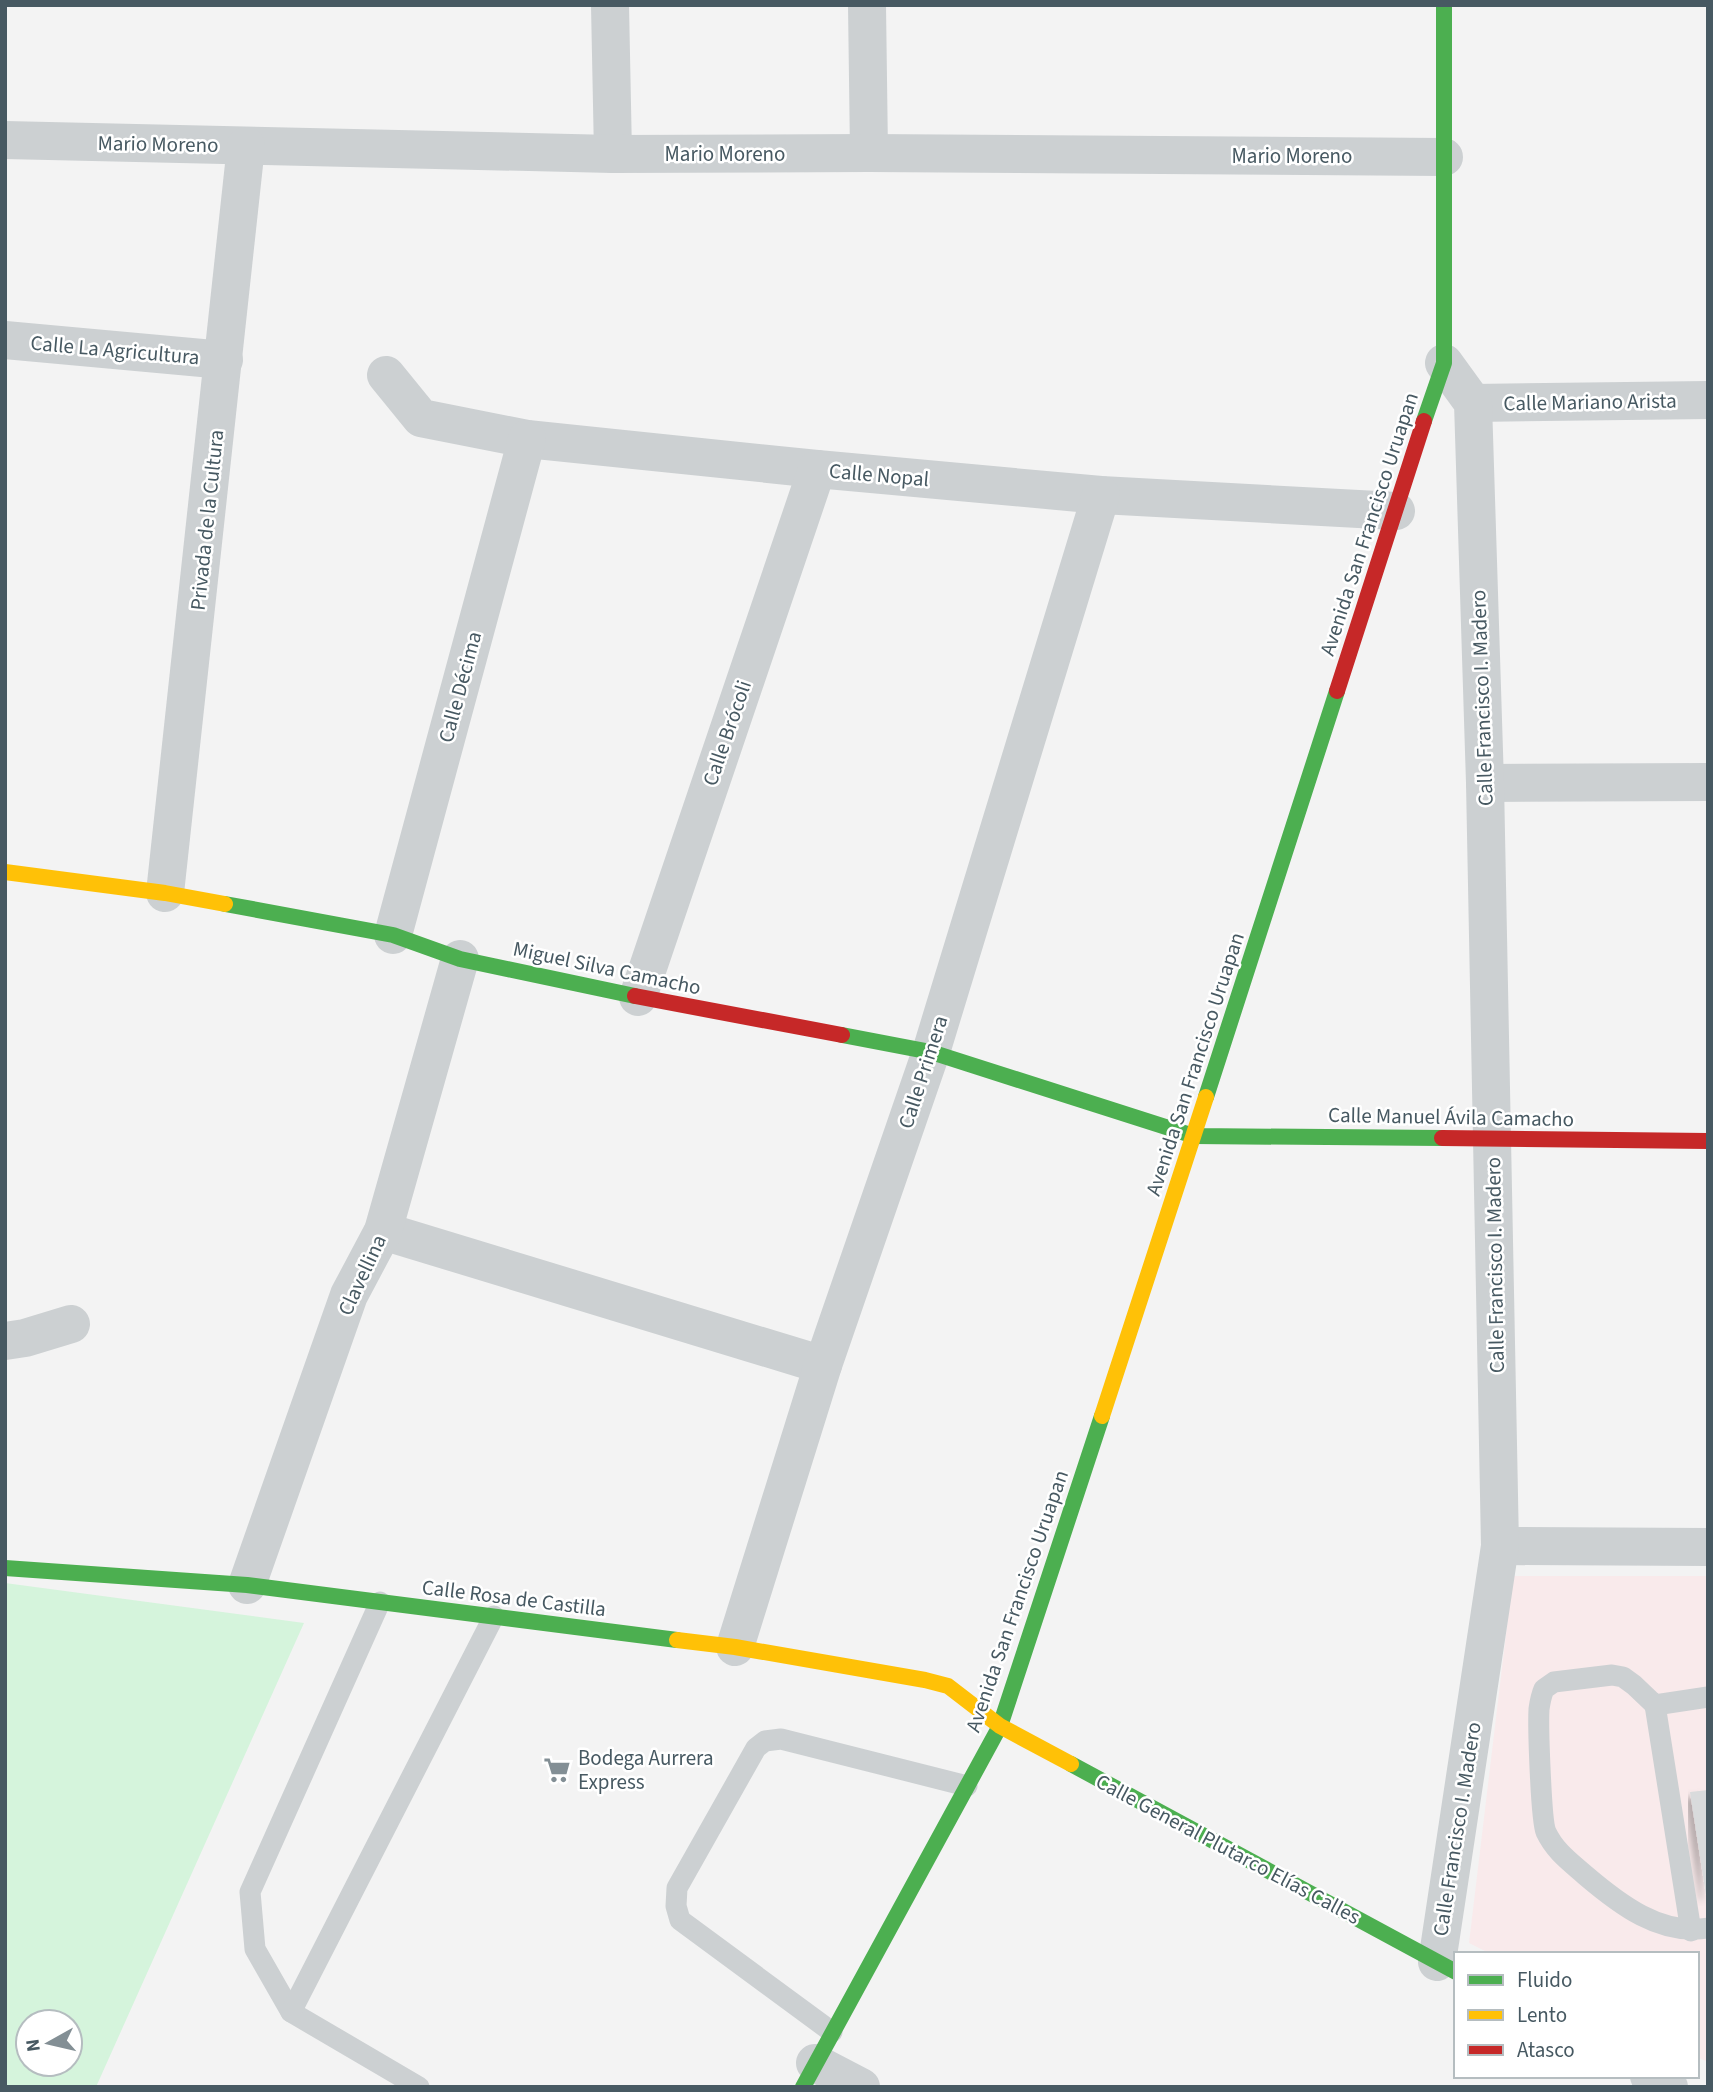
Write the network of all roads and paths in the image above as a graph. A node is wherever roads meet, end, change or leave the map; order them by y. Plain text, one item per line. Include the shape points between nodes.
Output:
1 (610, 5) edge
2 (867, 5) edge
3 (1444, 5) edge
4 (5, 140) edge
5 (246, 146) junction
6 (869, 153) junction
7 (613, 155) junction
8 (1444, 157) junction
9 (5, 340) edge
10 (224, 360) junction
11 (1444, 363) junction
12 (386, 375) dead end
13 (1708, 400) edge
14 (1473, 403) junction
15 (527, 439) junction
16 (817, 469) junction
17 (1101, 495) junction
18 (1396, 511) junction
19 (1708, 782) edge
20 (1485, 783) junction
21 (5, 872) edge
22 (165, 893) junction
23 (393, 935) junction
24 (460, 959) junction
25 (638, 997) junction
26 (930, 1052) junction
27 (1194, 1136) junction
28 (1492, 1139) junction
29 (1708, 1141) edge
30 (383, 1231) junction
31 (71, 1324) dead end
32 (5, 1341) edge
33 (823, 1365) junction
34 (1500, 1546) junction
35 (1708, 1547) edge
36 (5, 1568) edge
37 (247, 1585) junction
38 (380, 1602) junction
39 (494, 1616) junction
40 (735, 1647) junction
41 (1708, 1697) edge
42 (1655, 1705) junction
43 (1000, 1726) junction
44 (967, 1786) junction
45 (1699, 1929) edge
46 (1446, 1967) edge
47 (291, 2012) junction
48 (816, 2061) edge
49 (1653, 2078) edge
50 (419, 2087) edge
51 (861, 2087) edge
52 (1669, 2087) edge

1 - 7 street
2 - 6 street
3 - 8 street, Avenida San Francisco Uruapan
4 - 5 street, Mario Moreno
5 - 7 street, Mario Moreno
5 - 10 street, Privada de la Cultura
6 - 7 street, Mario Moreno
6 - 8 street, Mario Moreno
8 - 11 street, Avenida San Francisco Uruapan
9 - 10 street, Calle La Agricultura
10 - 22 street, Privada de la Cultura
11 - 14 street
11 - 18 street, Avenida San Francisco Uruapan
12 - 15 street, Calle Nopal via 421,418
13 - 14 street, Calle Mariano Arista
14 - 20 street, Calle Francisco I. Madero
15 - 16 street, Calle Nopal
15 - 23 street, Calle Décima
16 - 17 street, Calle Nopal
16 - 25 street, Calle Brócoli
17 - 18 street, Calle Nopal
17 - 26 street, Calle Primera
18 - 27 street, Avenida San Francisco Uruapan
19 - 20 street
20 - 28 street, Calle Francisco I. Madero
21 - 22 street, Miguel Silva Camacho
22 - 23 street, Miguel Silva Camacho
23 - 24 street, Miguel Silva Camacho
24 - 25 street, Miguel Silva Camacho
24 - 30 street, Clavellina
25 - 26 street, Miguel Silva Camacho
26 - 27 street, Miguel Silva Camacho
26 - 33 street, Calle Primera
27 - 28 street, Calle Manuel Ávila Camacho
27 - 43 street, Avenida San Francisco Uruapan
28 - 29 street, Calle Manuel Ávila Camacho
28 - 34 street, Calle Francisco I. Madero
30 - 33 street
30 - 37 street, Clavellina via 349,1295
31 - 32 street
33 - 40 street, Calle Primera
34 - 35 street
34 - 46 street, Calle Francisco I. Madero
36 - 37 street, Calle Rosa de Castilla
37 - 38 street, Calle Rosa de Castilla
38 - 39 street, Calle Rosa de Castilla
38 - 47 lane via 250,1892 255,1949
39 - 40 street, Calle Rosa de Castilla
39 - 47 lane
40 - 43 street, Calle Rosa de Castilla via 948,1686
41 - 42 lane
42 - 45 lane
42 - 45 lane via 1623,1677 1612,1675 1554,1682 1544,1689 1539,1711 1544,1829 1556,1850 1642,1917 1663,1925
43 - 44 street, Avenida San Francisco Uruapan
43 - 46 street, Calle General Plutarco Elías Calles
44 - 48 street, Avenida San Francisco Uruapan
44 - 48 lane via 781,1739 765,1741 756,1748 677,1888 680,1920
47 - 50 lane
48 - 51 street
49 - 52 street

